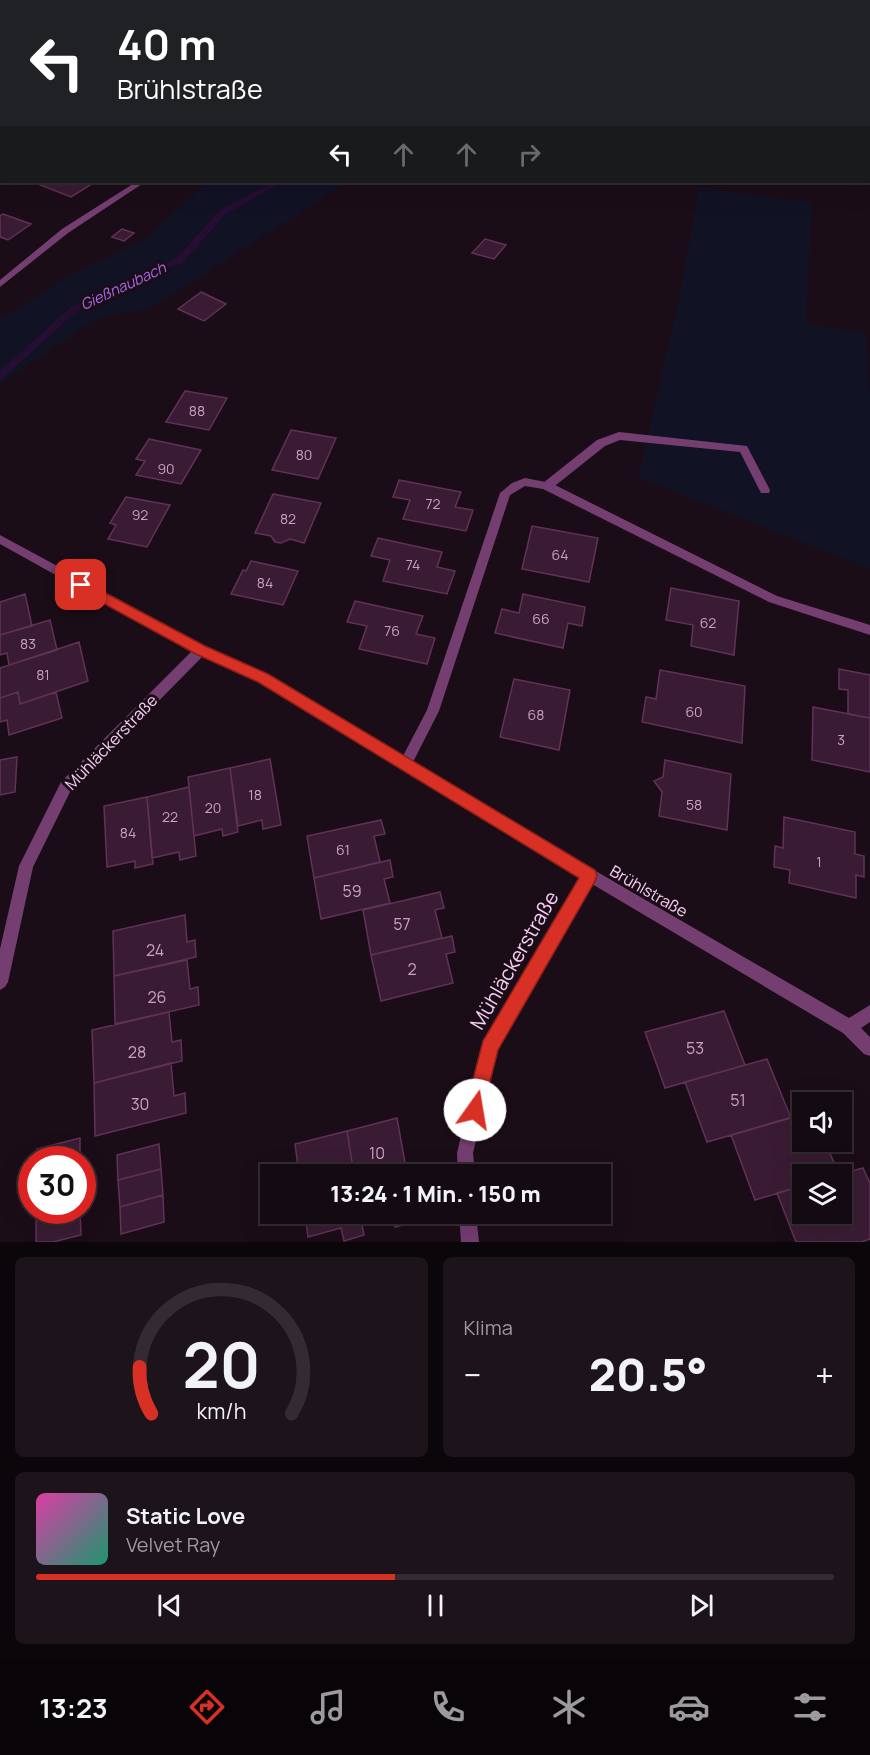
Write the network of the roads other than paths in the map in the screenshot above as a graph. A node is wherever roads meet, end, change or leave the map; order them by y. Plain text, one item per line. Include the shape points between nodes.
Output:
1 (139, 183) edge
2 (4, 275) edge
3 (0, 284) edge
4 (547, 486) junction
5 (765, 490) dead end
6 (0, 539) edge
7 (870, 630) edge
8 (201, 650) junction
9 (406, 763) junction
10 (589, 875) junction
11 (0, 982) edge
12 (870, 1013) edge
13 (849, 1027) junction
14 (870, 1048) edge
15 (466, 1164) edge
16 (469, 1224) edge
17 (470, 1242) edge

1 - 2 street
2 - 3 street
4 - 5 street via 601,442 619,436 743,449
4 - 7 street via 773,599
4 - 9 street via 517,483 506,493 433,711
6 - 8 street, Brühlstraße
8 - 9 street, Brühlstraße via 263,678
8 - 11 street, Mühläckerstraße via 66,786 26,866
9 - 10 street, Brühlstraße
10 - 13 street, Brühlstraße
10 - 15 street, Mühläckerstraße via 490,1047
12 - 13 street
13 - 14 street, Brühlstraße
16 - 17 street

